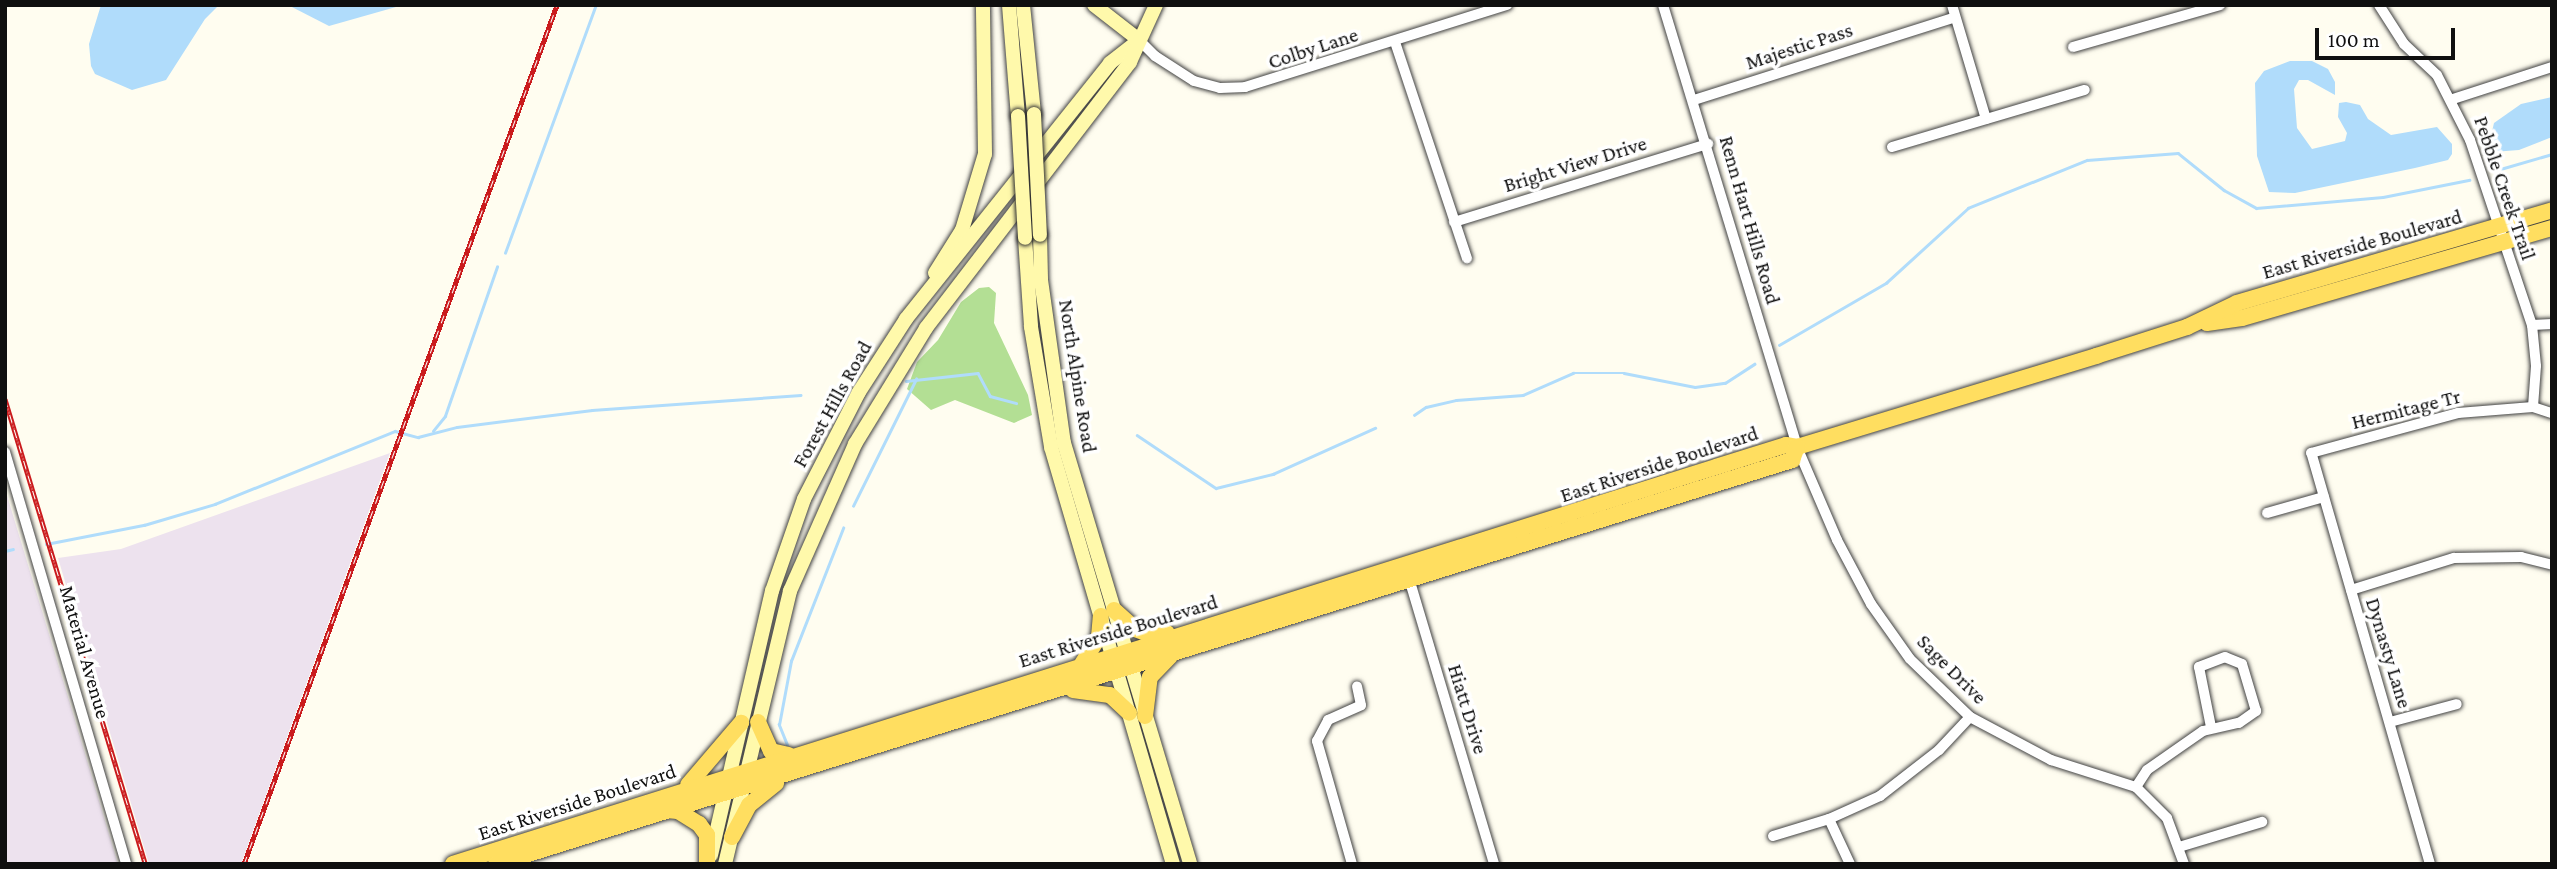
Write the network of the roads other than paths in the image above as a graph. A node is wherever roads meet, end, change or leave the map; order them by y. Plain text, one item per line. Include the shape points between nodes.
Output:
1 (983, 5) edge
2 (1009, 5) edge
3 (1023, 5) edge
4 (1094, 5) edge
5 (1156, 5) edge
6 (1507, 5) edge
7 (1677, 5) edge
8 (1952, 5) edge
9 (2379, 5) edge
10 (2217, 6) edge
11 (1664, 7) edge
12 (1955, 17) junction
13 (1139, 40) junction
14 (1395, 42) junction
15 (2073, 47) dead end
16 (2552, 67) edge
17 (2085, 90) dead end
18 (2453, 99) junction
19 (1694, 100) junction
20 (1986, 119) junction
21 (1708, 144) junction
22 (1892, 147) dead end
23 (2552, 210) edge
24 (1454, 222) junction
25 (2552, 228) edge
26 (2500, 234) junction
27 (1467, 258) dead end
28 (906, 319) junction
29 (2552, 324) edge
30 (2532, 325) junction
31 (2533, 407) junction
32 (2552, 413) edge
33 (1797, 447) junction
34 (5, 452) edge
35 (2311, 453) joint
36 (2323, 497) junction
37 (2267, 513) dead end
38 (2552, 565) edge
39 (1407, 574) junction
40 (2351, 590) junction
41 (1107, 613) junction
42 (1187, 632) junction
43 (1119, 653) junction
44 (1172, 654) junction
45 (1082, 664) junction
46 (1124, 669) junction
47 (1357, 686) dead end
48 (1056, 690) junction
49 (2457, 704) dead end
50 (1129, 713) junction
51 (1145, 716) junction
52 (1970, 717) junction
53 (750, 722) junction
54 (2390, 722) junction
55 (2211, 727) junction
56 (802, 751) junction
57 (811, 767) junction
58 (738, 771) junction
59 (2136, 787) junction
60 (733, 790) junction
61 (680, 791) junction
62 (1164, 805) junction
63 (663, 810) junction
64 (1829, 819) junction
65 (2262, 822) dead end
66 (1773, 836) dead end
67 (732, 837) junction
68 (2179, 847) junction
69 (126, 864) edge
70 (453, 864) edge
71 (496, 864) edge
72 (708, 864) edge
73 (725, 864) edge
74 (1173, 864) edge
75 (1190, 864) edge
76 (1352, 864) edge
77 (1494, 864) edge
78 (1850, 864) edge
79 (2184, 864) edge
80 (2430, 864) edge

1 - 28 main road via 985,154 978,185 962,230
2 - 41 main road, North Alpine Road, bridge via 1031,327 1051,447
3 - 41 main road, North Alpine Road, bridge via 1034,114 1041,280 1064,443
4 - 13 main road
5 - 13 main road, Forest Hills Road
6 - 14 street, Colby Lane
7 - 11 street
8 - 12 street
9 - 18 street, Pebble Creek Trail via 2404,44 2437,75
10 - 15 street
11 - 19 street, Renn Hart Hills Road
12 - 19 street, Majestic Pass
12 - 20 street
13 - 14 street, Colby Lane via 1155,57 1194,80 1220,88 1278,80
13 - 28 main road, Forest Hills Road via 1110,63
13 - 53 main road, Forest Hills Road via 1130,62 926,328 855,444 790,590
14 - 24 street
16 - 18 street
17 - 20 street
18 - 26 street, Pebble Creek Trail
19 - 21 street, Renn Hart Hills Road
20 - 22 street
21 - 24 street, Bright View Drive
21 - 33 street, Renn Hart Hills Road
23 - 26 main road, East Riverside Boulevard
24 - 27 street
25 - 26 main road, East Riverside Boulevard
26 - 30 street, Pebble Creek Trail
26 - 33 main road, East Riverside Boulevard via 2242,318 2187,327
28 - 53 main road, Forest Hills Road via 859,392 804,499 772,591
29 - 30 street
30 - 31 street, Pebble Creek Trail
31 - 32 street, Hermitage Tr
31 - 35 street, Hermitage Tr via 2458,414
33 - 39 main road, East Riverside Boulevard via 1786,445
33 - 52 street, Sage Drive via 1871,604 1910,659
34 - 69 street, Material Avenue
35 - 36 street, Dynasty Lane
36 - 37 street
36 - 40 street, Dynasty Lane
38 - 40 street via 2521,557 2454,558
39 - 42 main road, East Riverside Boulevard
39 - 44 main road, East Riverside Boulevard
39 - 77 street, Hiatt Drive
40 - 54 street, Dynasty Lane
41 - 42 main road via 1149,634
41 - 43 main road, North Alpine Road
41 - 45 main road
42 - 43 main road, East Riverside Boulevard
43 - 45 main road, East Riverside Boulevard
43 - 46 main road, North Alpine Road
44 - 46 main road, East Riverside Boulevard
44 - 51 main road via 1150,677
45 - 56 main road, East Riverside Boulevard
46 - 48 main road, East Riverside Boulevard
46 - 50 main road, North Alpine Road
46 - 51 main road, North Alpine Road
47 - 76 street via 1361,705 1328,720 1317,741
48 - 50 main road via 1110,695
48 - 57 main road, East Riverside Boulevard
49 - 54 street
50 - 62 main road, North Alpine Road
51 - 62 main road, North Alpine Road
52 - 59 street, Sage Drive via 2051,760
52 - 64 street via 1939,750 1880,796
53 - 56 main road via 771,751 780,755
53 - 58 main road, Forest Hills Road
53 - 61 main road
54 - 80 street, Dynasty Lane
55 - 55 street via 2239,723 2256,711 2242,664 2225,657 2199,667
55 - 59 street via 2147,770
56 - 58 main road, East Riverside Boulevard
57 - 60 main road, East Riverside Boulevard
57 - 67 main road via 762,791
58 - 60 main road, Forest Hills Road
58 - 61 main road, East Riverside Boulevard
59 - 68 street, Sage Drive via 2167,818
60 - 63 main road, East Riverside Boulevard
60 - 67 main road, Forest Hills Road
60 - 72 main road, Forest Hills Road
61 - 70 main road, East Riverside Boulevard
62 - 74 main road, North Alpine Road
62 - 75 main road, North Alpine Road
63 - 71 main road, East Riverside Boulevard
63 - 72 main road via 678,811 699,824 707,835
64 - 66 street
64 - 78 street
65 - 68 street
67 - 73 main road, Forest Hills Road
68 - 79 street, Sage Drive

